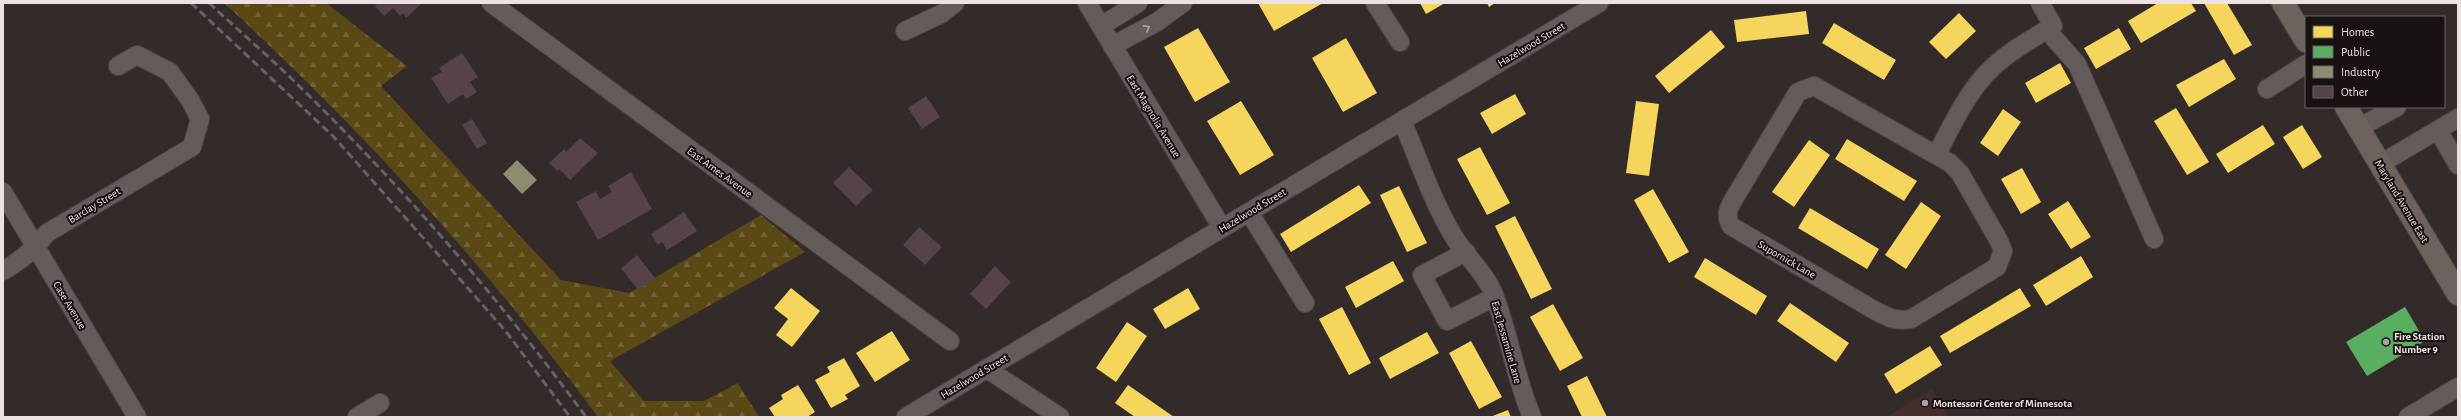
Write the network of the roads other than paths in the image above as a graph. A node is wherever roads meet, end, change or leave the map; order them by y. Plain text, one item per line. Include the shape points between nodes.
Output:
1 (491, 3) edge
2 (955, 3) edge
3 (1087, 3) edge
4 (1138, 3) edge
5 (1183, 3) edge
6 (1375, 3) edge
7 (1599, 3) edge
8 (2040, 3) edge
9 (2283, 3) edge
10 (1101, 26) junction
11 (2050, 28) junction
12 (904, 31) dead end
13 (2305, 39) edge
14 (1400, 42) dead end
15 (1112, 46) junction
16 (2305, 65) edge
17 (118, 66) dead end
18 (2268, 89) dead end
19 (2347, 108) edge
20 (2395, 108) edge
21 (2458, 118) edge
22 (1402, 121) junction
23 (2358, 128) junction
24 (2438, 130) junction
25 (1937, 154) junction
26 (2380, 164) junction
27 (2458, 165) edge
28 (3, 192) edge
29 (1249, 212) junction
30 (1222, 228) junction
31 (2154, 239) dead end
32 (36, 247) junction
33 (1466, 252) junction
34 (3, 271) edge
35 (2458, 294) edge
36 (1494, 297) junction
37 (1305, 303) dead end
38 (950, 341) dead end
39 (987, 369) junction
40 (2458, 387) edge
41 (380, 403) dead end
42 (137, 417) edge
43 (357, 417) edge
44 (906, 417) edge
45 (1060, 417) edge
46 (1532, 417) edge
47 (2408, 417) edge

1 - 38 street, East Ames Avenue
2 - 12 street via 941,14
3 - 10 street, East Magnolia Avenue
4 - 10 street
15 -> 5 street via 1157,22
6 - 14 street
7 - 22 street, Hazelwood Street
8 - 11 street
9 - 13 main road
10 - 15 street, East Magnolia Avenue
11 - 25 street via 2007,56 1986,74 1967,99
11 - 31 street via 2076,64
15 - 30 street, East Magnolia Avenue
16 - 18 street
17 - 32 street, Barclay Street via 137,55 170,72 200,119 192,147 47,233
19 - 23 main road, Maryland Avenue East
20 - 23 street
21 - 24 street
22 - 29 street, Hazelwood Street
22 - 33 street, East Jessamine Lane via 1424,170 1436,205
23 - 26 main road, Maryland Avenue East
24 - 26 street
24 - 27 street
25 - 25 street, Supornick Lane via 1818,88 1806,87 1798,92 1789,106 1732,202 1727,219 1731,226 1739,231 1874,310 1891,319 1911,319 1998,267 2002,260 2003,251 1999,241 1960,173
26 - 35 main road, Maryland Avenue East
28 - 32 street, Case Avenue
29 - 30 street, Hazelwood Street
29 - 37 street
30 - 39 street, Hazelwood Street
32 - 34 street, Barclay Street via 22,260
32 - 42 street, Case Avenue
33 - 36 street, East Jessamine Lane via 1480,269
33 - 36 street via 1422,275 1447,321
36 - 46 street, East Jessamine Lane via 1506,330 1520,386
39 - 44 street, Hazelwood Street
39 - 45 street
40 - 47 street
41 - 43 street

